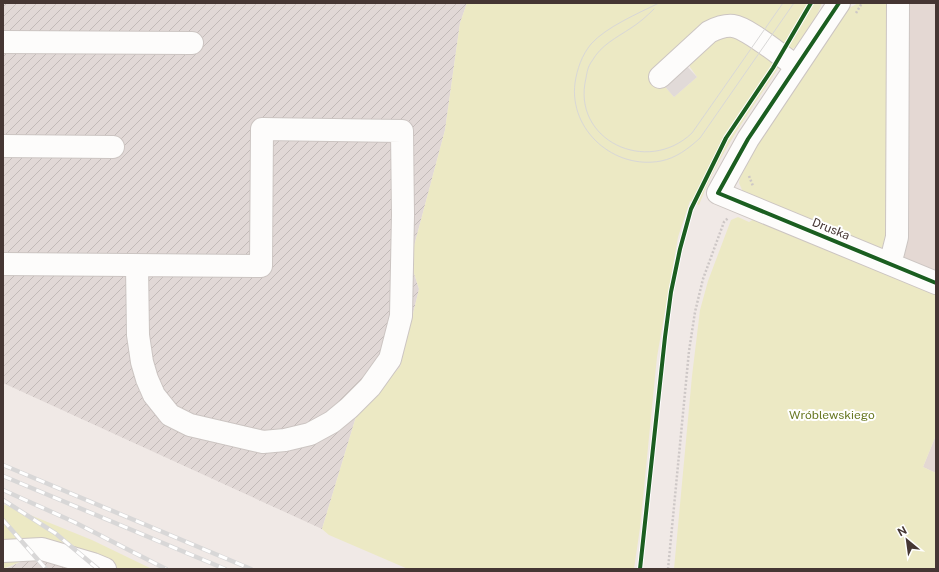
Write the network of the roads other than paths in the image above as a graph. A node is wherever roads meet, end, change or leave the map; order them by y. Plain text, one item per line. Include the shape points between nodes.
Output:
1 (839, 3) edge
2 (898, 3) edge
3 (3, 42) edge
4 (192, 43) dead end
5 (796, 66) junction
6 (660, 77) dead end
7 (3, 146) edge
8 (113, 147) dead end
9 (889, 263) junction
10 (3, 264) edge
11 (137, 266) junction
12 (936, 283) edge
13 (3, 551) edge
14 (105, 569) edge

1 - 5 street
2 - 9 street via 897,237
3 - 4 street
5 - 6 street via 744,30 726,26 709,32
5 - 9 street, Druska via 748,139 718,193
7 - 8 street
9 - 12 street, Druska
10 - 11 street
11 - 11 street via 262,266 262,130 402,131 402,316 390,359 370,387 349,408 332,422 310,434 263,442 190,425 170,415 154,395 142,362 138,335
13 - 14 street via 42,549

